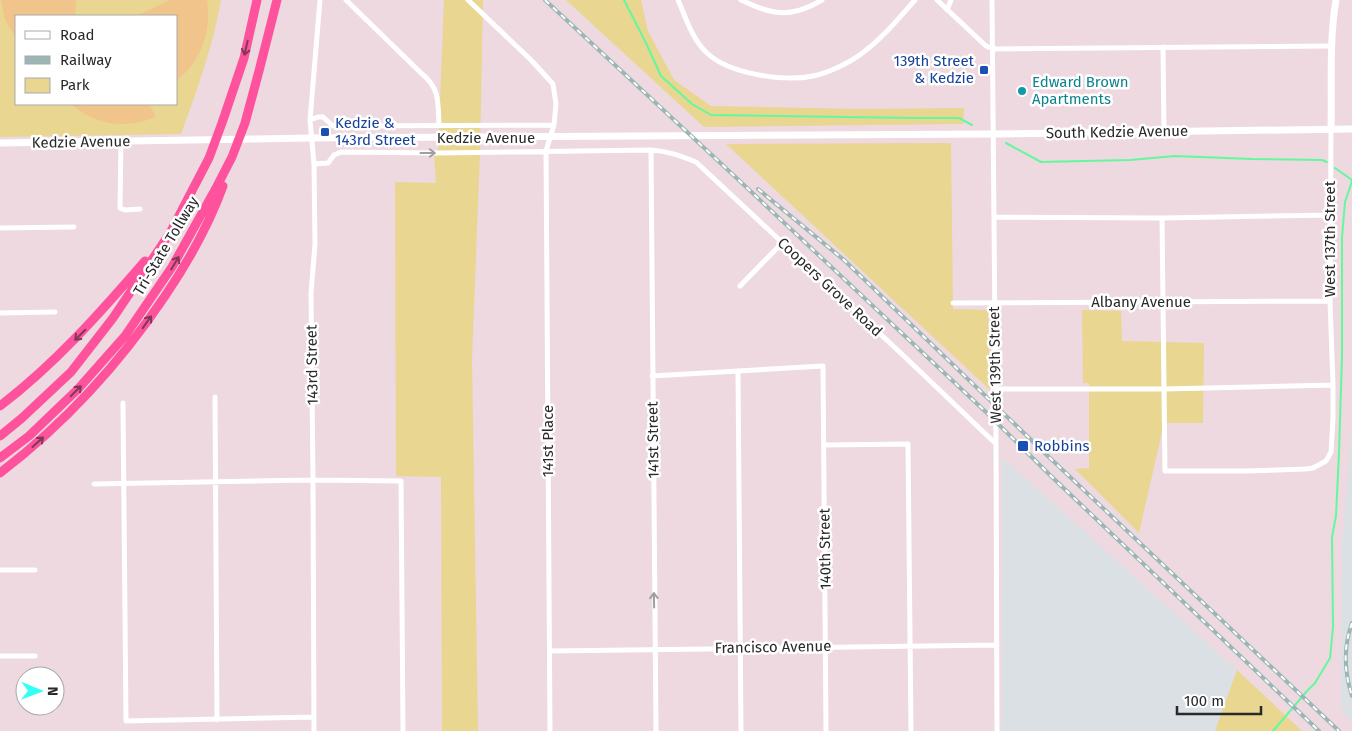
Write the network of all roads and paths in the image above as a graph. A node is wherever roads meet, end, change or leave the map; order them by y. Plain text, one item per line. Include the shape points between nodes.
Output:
1 (257, 0) edge
2 (277, 0) edge
3 (320, 0) edge
4 (346, 0) edge
5 (468, 0) edge
6 (680, 0) edge
7 (741, 0) edge
8 (822, 0) edge
9 (915, 0) edge
10 (937, 0) edge
11 (951, 0) edge
12 (992, 0) edge
13 (1336, 0) edge
14 (947, 10) junction
15 (1332, 46) junction
16 (1163, 48) junction
17 (993, 49) junction
18 (310, 120) junction
19 (439, 125) junction
20 (554, 125) junction
21 (1331, 129) junction
22 (1352, 129) edge
23 (1164, 131) junction
24 (882, 134) joint
25 (993, 134) junction
26 (311, 138) junction
27 (121, 142) junction
28 (0, 144) edge
29 (651, 150) junction
30 (546, 151) junction
31 (232, 157) junction
32 (314, 164) junction
33 (140, 209) dead end
34 (1331, 215) junction
35 (994, 217) junction
36 (1162, 218) junction
37 (74, 227) dead end
38 (0, 228) edge
39 (170, 233) junction
40 (782, 243) junction
41 (740, 286) dead end
42 (1330, 301) junction
43 (1163, 302) junction
44 (952, 303) dead end
45 (995, 303) junction
46 (54, 312) dead end
47 (0, 313) edge
48 (738, 371) junction
49 (652, 376) junction
50 (1333, 386) junction
51 (996, 389) junction
52 (1164, 389) junction
53 (215, 397) dead end
54 (123, 403) dead end
55 (0, 406) edge
56 (0, 436) edge
57 (996, 444) junction
58 (824, 445) junction
59 (0, 458) edge
60 (0, 473) edge
61 (314, 480) junction
62 (216, 481) junction
63 (94, 484) dead end
64 (123, 484) junction
65 (0, 570) edge
66 (35, 570) dead end
67 (910, 645) junction
68 (997, 645) junction
69 (826, 647) junction
70 (741, 648) junction
71 (654, 649) junction
72 (550, 651) junction
73 (0, 656) edge
74 (35, 656) dead end
75 (314, 717) junction
76 (217, 720) junction
77 (314, 731) edge
78 (403, 731) edge
79 (550, 731) edge
80 (656, 731) edge
81 (741, 731) edge
82 (826, 731) edge
83 (911, 731) edge
84 (997, 731) edge

1 -> 39 highway, Tri-State Tollway via 244,58 209,158
2 - 31 highway, Tri-State Tollway via 245,123
3 - 18 street, 143rd Street
4 - 19 street via 429,80 437,95
5 - 20 street, 141st Place via 553,84 556,104
6 - 9 street via 695,38 707,53 724,65 745,72 783,77 820,74 860,55
7 - 8 street via 771,12 789,13
10 - 14 street
11 - 14 street
12 - 17 street, West 139th Street
13 - 15 main road, West 137th Street
14 - 17 street
15 - 16 street
15 - 21 main road, West 137th Street
16 - 17 street
16 - 23 street
17 - 25 street, West 139th Street
18 - 19 street via 323,117 333,126
18 - 26 street, 143rd Street
19 - 20 street
20 - 30 street, 141st Place
21 - 22 main road, South Kedzie Avenue
21 - 23 main road, South Kedzie Avenue
21 - 34 street, West 137th Street
23 - 25 main road, South Kedzie Avenue
24 - 25 main road, South Kedzie Avenue
24 - 26 main road, Kedzie Avenue
25 - 35 street, West 139th Street
26 - 27 main road, Kedzie Avenue
26 - 32 street, 143rd Street
27 - 28 main road, Kedzie Avenue
27 - 33 street via 120,208
29 - 30 street, Coopers Grove Road
29 - 40 street, Coopers Grove Road via 665,151 696,162
29 - 49 street, 141st Street
32 -> 30 street, Coopers Grove Road via 328,163 341,152
30 - 72 street, 141st Place
59 -> 31 highway, Tri-State Tollway via 78,389 125,336 172,267
60 -> 31 highway via 67,415 139,333 203,233
32 - 61 street, 143rd Street via 315,244 311,293
34 - 36 street
34 - 42 street, West 137th Street
35 - 36 street
35 - 45 street, West 139th Street
36 - 43 street
37 - 38 street
39 -> 55 highway via 83,331
39 - 56 highway, Tri-State Tollway via 113,318 71,372
40 - 41 street
40 - 57 street, Coopers Grove Road
42 - 43 street, Albany Avenue
42 - 50 street, West 137th Street
43 - 45 street, Albany Avenue
43 - 52 street
44 - 45 street, Albany Avenue
45 - 51 street, West 139th Street
46 - 47 street
48 - 49 street
48 - 58 street, 140th Street via 823,366
48 - 70 street
71 -> 49 street, 141st Street
50 - 52 street
50 - 52 street, West 137th Street via 1331,452 1326,461 1300,470 1246,471 1165,471
51 - 52 street
51 - 57 street, West 139th Street
53 - 62 street
54 - 64 street
57 - 68 street, West 139th Street
58 - 67 street via 908,444
58 - 69 street, 140th Street
61 - 62 street
61 - 75 street, 143rd Street
61 - 78 street via 401,481
62 - 64 street
62 - 76 street
63 - 64 street
64 - 76 street via 126,721
65 - 66 street
67 - 68 street, Francisco Avenue
67 - 69 street, Francisco Avenue
67 - 83 street
68 - 84 street, West 139th Street
69 - 70 street, Francisco Avenue
69 - 82 street, 140th Street
70 - 71 street, Francisco Avenue
70 - 81 street
71 - 72 street, Francisco Avenue
71 - 80 street, 141st Street
72 - 79 street, 141st Place
73 - 74 street
75 - 76 street
75 - 77 street, 143rd Street

